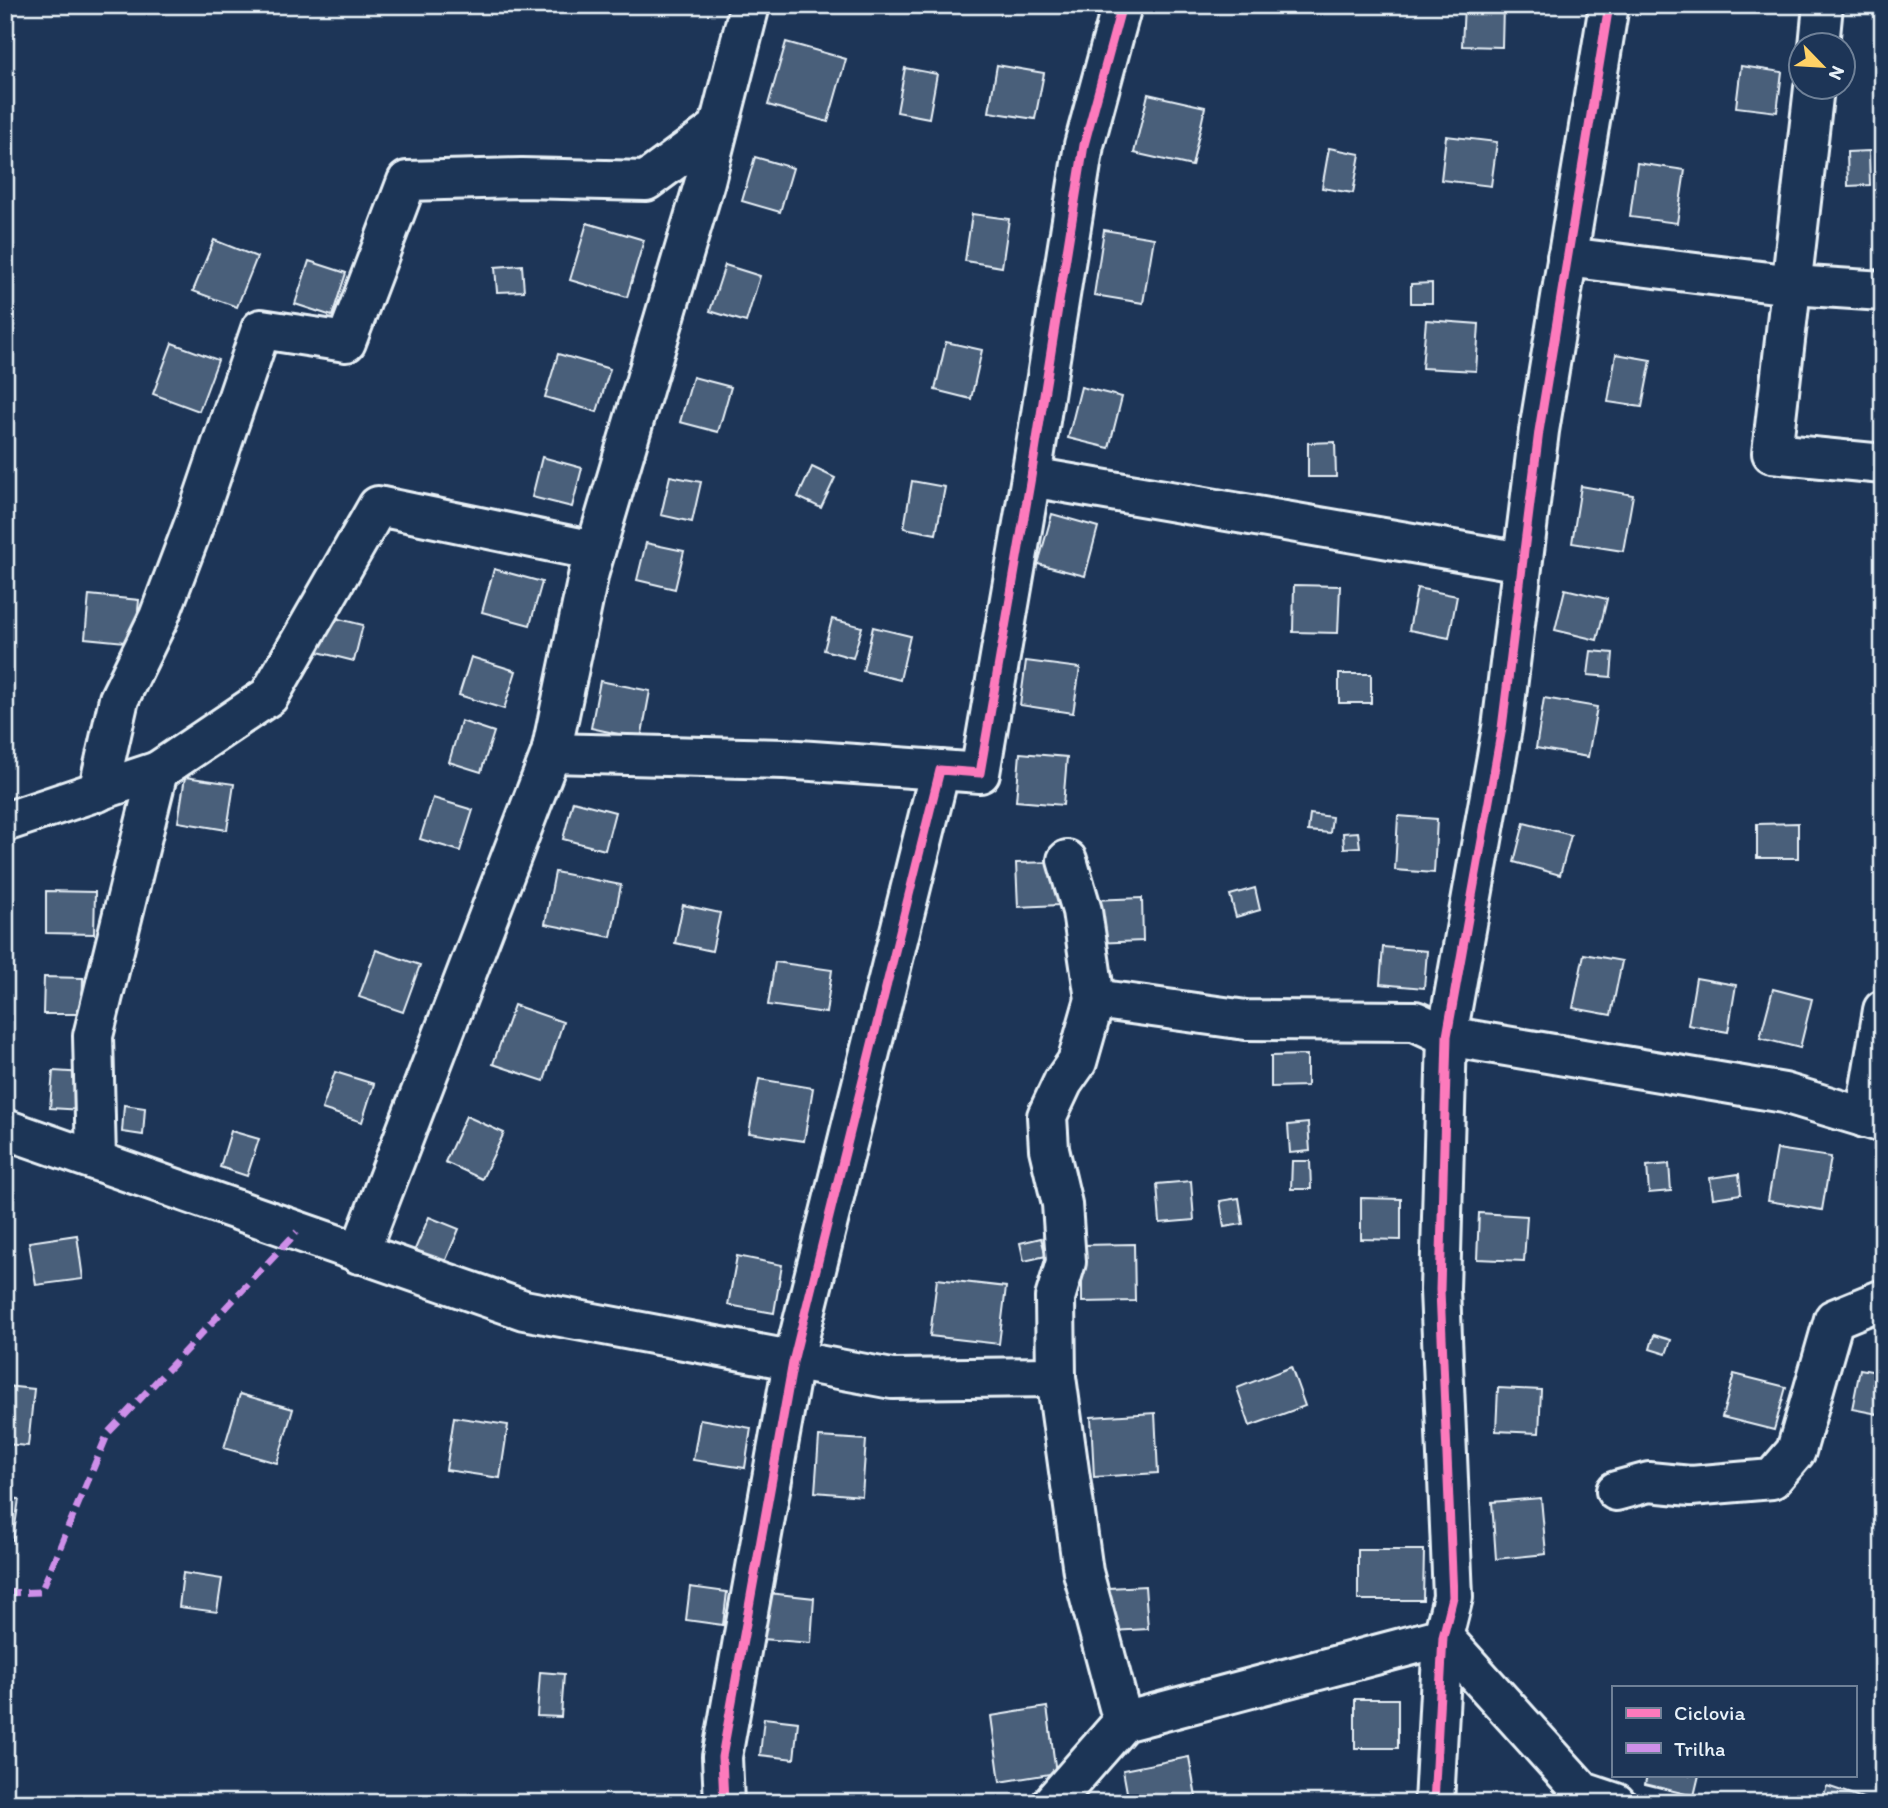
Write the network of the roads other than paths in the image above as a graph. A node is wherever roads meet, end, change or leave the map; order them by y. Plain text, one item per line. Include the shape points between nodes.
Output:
1 (750, 5) edge
2 (1122, 5) edge
3 (1609, 5) edge
4 (1823, 5) edge
5 (1820, 32) edge
6 (1812, 102) edge
7 (718, 128) junction
8 (1567, 257) junction
9 (1792, 285) junction
10 (1883, 291) edge
11 (1883, 464) edge
12 (1031, 477) junction
13 (596, 551) junction
14 (1522, 562) junction
15 (551, 753) junction
16 (940, 770) junction
17 (158, 771) junction
18 (98, 792) junction
19 (5, 822) edge
20 (1067, 860) dead end
21 (1095, 999) junction
22 (1883, 1010) edge
23 (1447, 1036) junction
24 (1874, 1121) edge
25 (5, 1129) edge
26 (96, 1160) junction
27 (359, 1254) junction
28 (1883, 1299) edge
29 (793, 1362) junction
30 (1056, 1377) junction
31 (1616, 1491) dead end
32 (1443, 1637) junction
33 (1123, 1722) junction
34 (724, 1803) edge
35 (1052, 1803) edge
36 (1434, 1803) edge
37 (1616, 1803) edge

1 - 7 street
2 - 12 street via 1084,145
3 - 8 street
4 - 5 street
6 - 9 street
7 - 13 street
7 - 18 street via 646,181 407,181 346,342 261,329 200,511 159,617 119,699
8 - 9 street
8 - 14 street
9 - 10 street
9 - 11 street via 1772,453
12 - 14 street
12 - 16 street via 980,773
13 - 15 street
13 - 17 street via 378,506 270,696
14 - 23 street via 1502,729
15 - 16 street
15 - 27 street
16 - 29 street
17 - 18 street
17 - 26 street via 93,1035
18 - 19 street
20 - 21 street via 1082,911
21 - 23 street via 1246,1020 1415,1021
21 - 30 street via 1077,1062 1047,1116 1049,1149 1062,1204 1066,1262 1055,1298
22 - 24 street
23 - 24 street via 1784,1093
23 - 32 street via 1440,1290 1453,1597
25 - 26 street
26 - 27 street
27 - 29 street via 524,1310
28 - 31 street via 1834,1319 1796,1451 1772,1479 1691,1486 1649,1482
29 - 30 street via 892,1379
29 - 34 street via 722,1757
30 - 33 street via 1083,1572
32 - 33 street
32 - 36 street
32 - 37 street via 1583,1792
33 - 35 street

